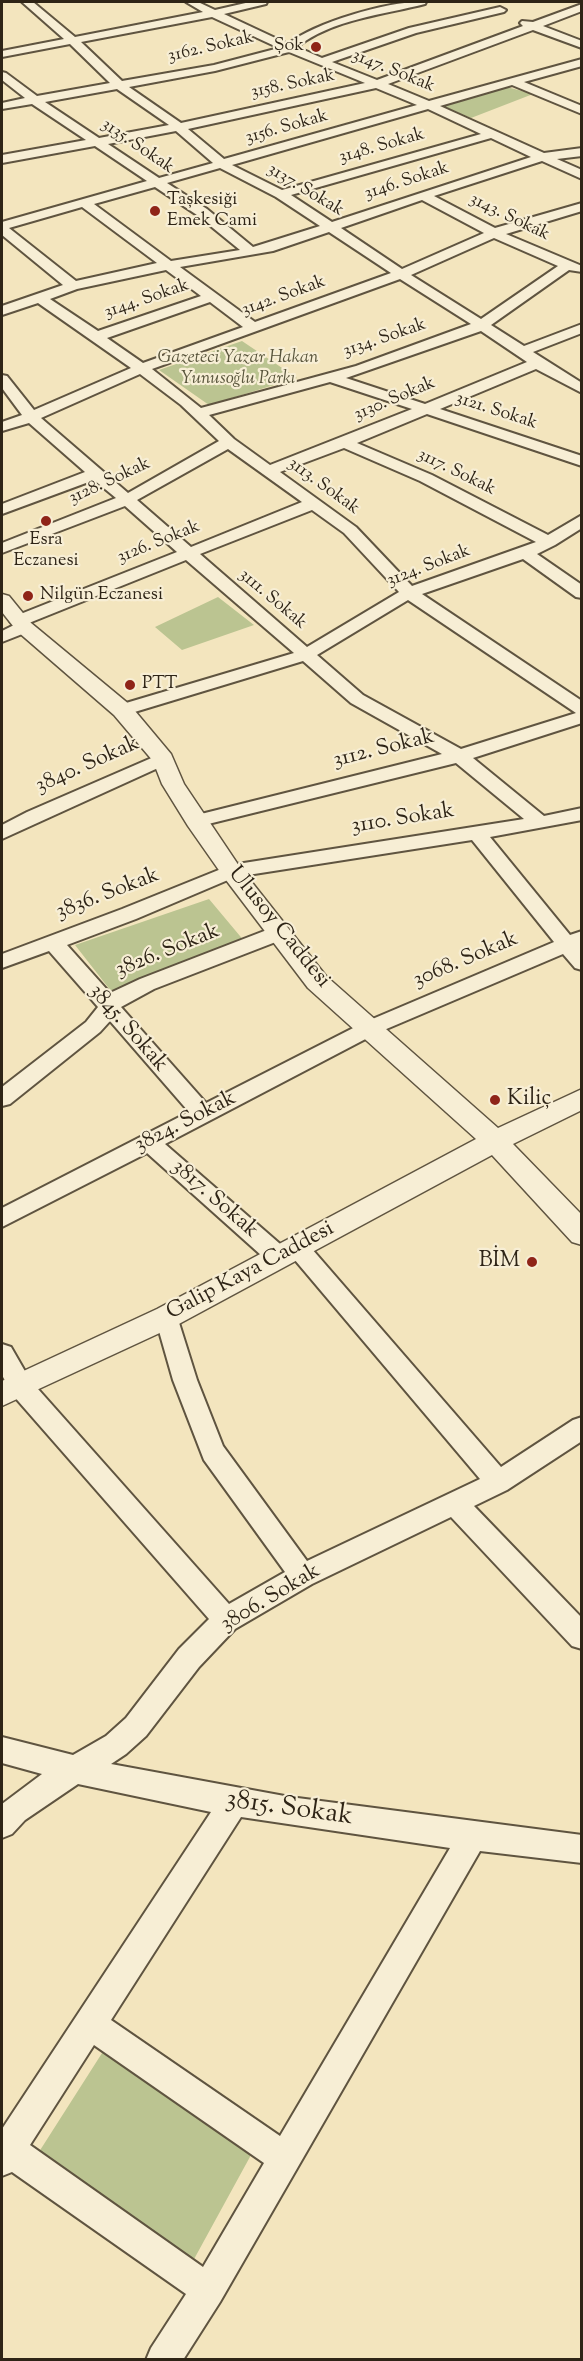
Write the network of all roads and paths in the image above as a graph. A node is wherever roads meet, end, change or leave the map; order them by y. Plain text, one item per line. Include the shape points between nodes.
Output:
1 (27, 2) edge
2 (190, 2) edge
3 (262, 2) edge
4 (421, 2) edge
5 (484, 2) edge
6 (570, 2) edge
7 (582, 7) edge
8 (212, 14) junction
9 (508, 14) junction
10 (532, 27) junction
11 (73, 40) junction
12 (582, 45) edge
13 (288, 49) junction
14 (2, 54) edge
15 (321, 62) junction
16 (582, 62) edge
17 (2, 75) edge
18 (514, 82) junction
19 (378, 84) junction
20 (119, 85) junction
21 (34, 100) junction
22 (2, 106) edge
23 (430, 106) junction
24 (581, 110) edge
25 (179, 128) junction
26 (493, 134) junction
27 (98, 142) junction
28 (582, 152) edge
29 (543, 157) junction
30 (2, 159) edge
31 (223, 165) junction
32 (582, 176) edge
33 (159, 184) junction
34 (281, 194) junction
35 (423, 195) junction
36 (84, 203) junction
37 (582, 207) edge
38 (331, 226) junction
39 (2, 228) edge
40 (494, 233) junction
41 (251, 252) junction
42 (168, 265) junction
43 (575, 268) edge
44 (401, 274) junction
45 (74, 286) junction
46 (211, 297) junction
47 (40, 298) junction
48 (2, 311) edge
49 (480, 326) junction
50 (253, 327) junction
51 (578, 332) edge
52 (95, 337) junction
53 (523, 351) junction
54 (537, 363) junction
55 (140, 369) junction
56 (330, 377) junction
57 (2, 379) edge
58 (582, 389) edge
59 (423, 410) junction
60 (198, 413) junction
61 (31, 417) junction
62 (2, 427) edge
63 (230, 442) junction
64 (344, 443) junction
65 (582, 461) edge
66 (268, 471) junction
67 (95, 474) junction
68 (126, 500) junction
69 (314, 503) junction
70 (2, 509) edge
71 (582, 520) edge
72 (549, 542) junction
73 (2, 548) edge
74 (187, 553) junction
75 (525, 553) junction
76 (409, 593) junction
77 (582, 593) edge
78 (2, 600) edge
79 (15, 628) edge
80 (307, 654) junction
81 (577, 700) edge
82 (122, 710) junction
83 (582, 717) edge
84 (459, 756) junction
85 (163, 759) junction
86 (582, 814) edge
87 (196, 821) junction
88 (540, 823) junction
89 (2, 833) edge
90 (477, 833) junction
91 (231, 871) junction
92 (279, 933) junction
93 (574, 941) edge
94 (53, 942) junction
95 (2, 961) edge
96 (582, 963) edge
97 (109, 1007) junction
98 (370, 1028) junction
99 (2, 1098) edge
100 (582, 1098) edge
101 (202, 1114) junction
102 (495, 1141) junction
103 (149, 1142) junction
104 (2, 1218) edge
105 (582, 1234) edge
106 (288, 1252) junction
107 (167, 1317) junction
108 (2, 1354) edge
109 (11, 1390) edge
110 (582, 1427) edge
111 (498, 1482) junction
112 (453, 1502) junction
113 (303, 1576) junction
114 (226, 1620) junction
115 (582, 1637) edge
116 (2, 1750) edge
117 (72, 1770) junction
118 (234, 1803) junction
119 (2, 1824) edge
120 (473, 1836) junction
121 (582, 1848) edge
122 (90, 2024) junction
123 (4, 2151) edge
124 (285, 2158) junction
125 (208, 2290) junction
126 (163, 2360) edge

1 - 11 street, 3137. Sokak
2 - 8 street, 3147. Sokak
3 - 8 street
4 - 13 street, 3162. Sokak via 332,23
5 - 9 street
6 - 7 street
7 - 10 street, 3158. Sokak
8 - 11 street
8 - 13 street, 3147. Sokak
9 - 10 street
9 - 15 street via 413,30
10 - 12 street
10 - 19 street, 3158. Sokak
11 - 14 street
11 - 20 street, 3137. Sokak
13 - 15 street, 3147. Sokak
13 - 20 street, 3162. Sokak via 215,68
15 - 19 street, 3147. Sokak
16 - 18 street, 3156. Sokak
17 - 21 street, 3135. Sokak
18 - 23 street, 3156. Sokak
18 - 24 street
19 - 23 street, 3147. Sokak
19 - 25 street, 3158. Sokak
20 - 21 street, 3162. Sokak
20 - 25 street, 3137. Sokak
21 - 22 street, 3162. Sokak
21 - 27 street, 3135. Sokak
23 - 26 street, 3147. Sokak
23 - 31 street, 3156. Sokak
25 - 27 street, 3158. Sokak
25 - 31 street, 3137. Sokak
26 - 29 street, 3147. Sokak
26 - 34 street, 3148. Sokak
27 - 30 street, 3158. Sokak
27 - 33 street, 3135. Sokak
28 - 29 street, 3146. Sokak
29 - 32 street, 3147. Sokak
29 - 35 street, 3146. Sokak
31 - 33 street, 3156. Sokak
31 - 34 street, 3137. Sokak
33 - 36 street, 3156. Sokak
33 - 41 street, 3135. Sokak via 202,212
34 - 38 street, 3137. Sokak
35 - 38 street, 3146. Sokak
35 - 40 street, 3143. Sokak
36 - 39 street, 3156. Sokak
36 - 42 street
37 - 40 street, 3142. Sokak
38 - 41 street, 3146. Sokak
38 - 44 street, 3137. Sokak
39 - 45 street
40 - 43 street, 3143. Sokak
40 - 44 street, 3142. Sokak
41 - 42 street, 3146. Sokak
42 - 45 street, 3146. Sokak
42 - 46 street
43 - 49 street, 3134. Sokak
44 - 49 street, 3137. Sokak
44 - 50 street, 3142. Sokak
45 - 47 street, 3146. Sokak
46 - 50 street
46 - 52 street, 3144. Sokak
47 - 48 street, 3146. Sokak
47 - 52 street, 3113. Sokak
49 - 53 street, 3137. Sokak
49 - 56 street, 3134. Sokak
50 - 55 street, 3142. Sokak
51 - 53 street
52 - 55 street, 3113. Sokak
53 - 54 street, 3137. Sokak
54 - 58 street, 3137. Sokak
54 - 59 street, 3130. Sokak
55 - 60 street, 3113. Sokak
55 - 61 street, 3142. Sokak
56 - 59 street, 3121. Sokak
56 - 60 street, 3134. Sokak
57 - 61 street, 3111. Sokak
59 - 64 street, 3130. Sokak
59 - 65 street, 3121. Sokak
60 - 63 street, 3113. Sokak
61 - 62 street, 3142. Sokak
61 - 67 street, 3111. Sokak
63 - 66 street, 3113. Sokak
63 - 68 street, 3128. Sokak
64 - 66 street, 3130. Sokak
64 - 72 street, 3117. Sokak via 426,478
66 - 69 street, 3113. Sokak
67 - 68 street, 3111. Sokak
67 - 70 street
68 - 73 street, 3128. Sokak
68 - 74 street, 3111. Sokak
69 - 74 street, 3126. Sokak
69 - 76 street, 3113. Sokak via 350,530
71 - 72 street, 3124. Sokak
72 - 75 street, 3124. Sokak
74 - 79 street, 3126. Sokak
74 - 80 street, 3111. Sokak
75 - 76 street, 3124. Sokak
75 - 77 street
76 - 80 street, 3124. Sokak
76 - 81 street, 3113. Sokak
78 - 79 street, Ulusoy Caddesi
79 - 82 street, Ulusoy Caddesi
80 - 82 street, 3124. Sokak
80 - 84 street, 3111. Sokak via 357,699
82 - 85 street, Ulusoy Caddesi
83 - 84 street, 3112. Sokak
84 - 87 street, 3112. Sokak
84 - 88 street, 3111. Sokak
85 - 87 street, Ulusoy Caddesi
85 - 89 street, 3840. Sokak
86 - 88 street, 3110. Sokak
87 - 91 street, Ulusoy Caddesi
88 - 90 street, 3110. Sokak
90 - 91 street, 3110. Sokak
90 - 93 street
91 - 92 street, Ulusoy Caddesi
91 - 94 street, 3836. Sokak
92 - 97 street, 3826. Sokak via 147,984 116,999
92 - 98 street, Ulusoy Caddesi via 317,982
93 - 96 street
93 - 98 street, 3068. Sokak
94 - 95 street, 3836. Sokak
94 - 97 street, 3845. Sokak
97 - 99 street, 3826. Sokak via 93,1027
97 - 101 street, 3845. Sokak
98 - 101 street, 3824. Sokak
98 - 102 street, Ulusoy Caddesi
100 - 102 street, Galip Kaya Caddesi
101 - 103 street, 3824. Sokak
102 - 105 street, Ulusoy Caddesi
102 - 106 street, Galip Kaya Caddesi
103 - 104 street, 3824. Sokak
103 - 106 street, 3817. Sokak
106 - 107 street, Galip Kaya Caddesi
106 - 111 street, 3817. Sokak
107 - 109 street, Galip Kaya Caddesi
107 - 113 street via 185,1380 213,1452
108 - 109 street
109 - 114 street
110 - 111 street, 3806. Sokak
111 - 112 street, 3806. Sokak
112 - 113 street, 3806. Sokak
112 - 115 street
113 - 114 street, 3806. Sokak
114 - 117 street, 3806. Sokak via 189,1658 135,1727 116,1745
116 - 117 street, 3815. Sokak
117 - 118 street, 3815. Sokak
117 - 119 street, 3806. Sokak via 15,1810
118 - 120 street, 3815. Sokak
118 - 122 street
120 - 121 street, 3815. Sokak
120 - 124 street
122 - 123 street
122 - 124 street
123 - 125 street
124 - 125 street
125 - 126 street

